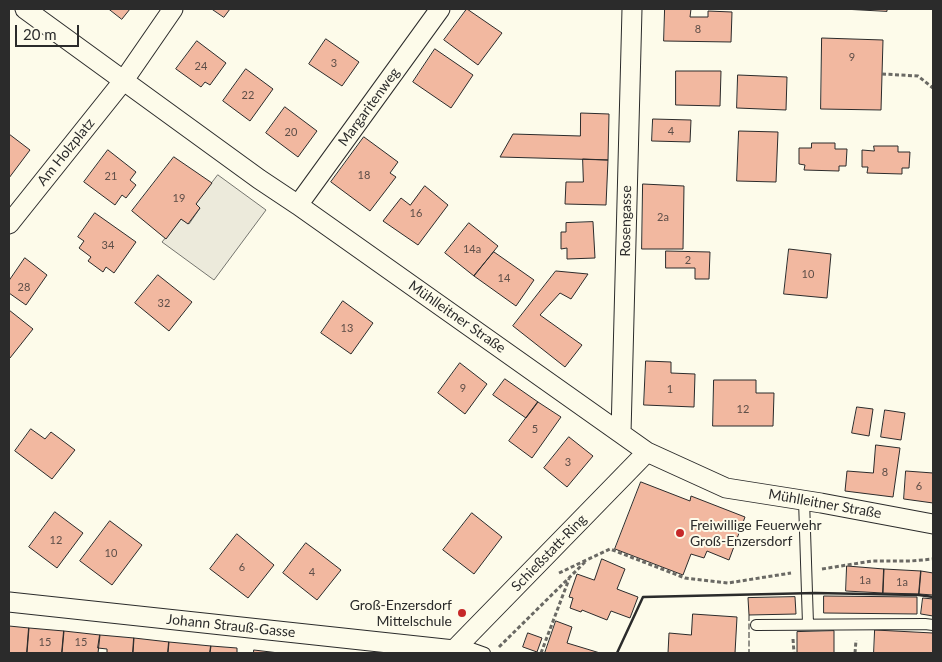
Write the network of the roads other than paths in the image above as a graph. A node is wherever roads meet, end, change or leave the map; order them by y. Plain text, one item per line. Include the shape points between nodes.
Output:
1 (25, 9) edge
2 (173, 9) edge
3 (440, 9) edge
4 (632, 9) edge
5 (124, 80) junction
6 (298, 205) junction
7 (9, 224) edge
8 (621, 433) junction
9 (647, 452) junction
10 (804, 500) junction
11 (933, 524) edge
12 (9, 602) edge
13 (808, 624) junction
14 (756, 625) dead end
15 (933, 625) edge
16 (453, 652) edge
17 (485, 653) edge

1 - 5 street, Mühlleitner Straße
2 - 5 street, Am Holzplatz
3 - 6 street, Margaritenweg
4 - 8 street, Rosengasse
5 - 6 street, Mühlleitner Straße
5 - 7 street, Am Holzplatz
6 - 8 street, Mühlleitner Straße
8 - 9 street, Mühlleitner Straße
9 - 10 street, Mühlleitner Straße via 726,488
9 - 16 street, Schießstatt-Ring
10 - 11 street, Mühlleitner Straße
10 - 13 lane
12 - 16 street, Johann Strauß-Gasse
13 - 14 lane
13 - 15 lane
16 - 17 lane via 471,648

